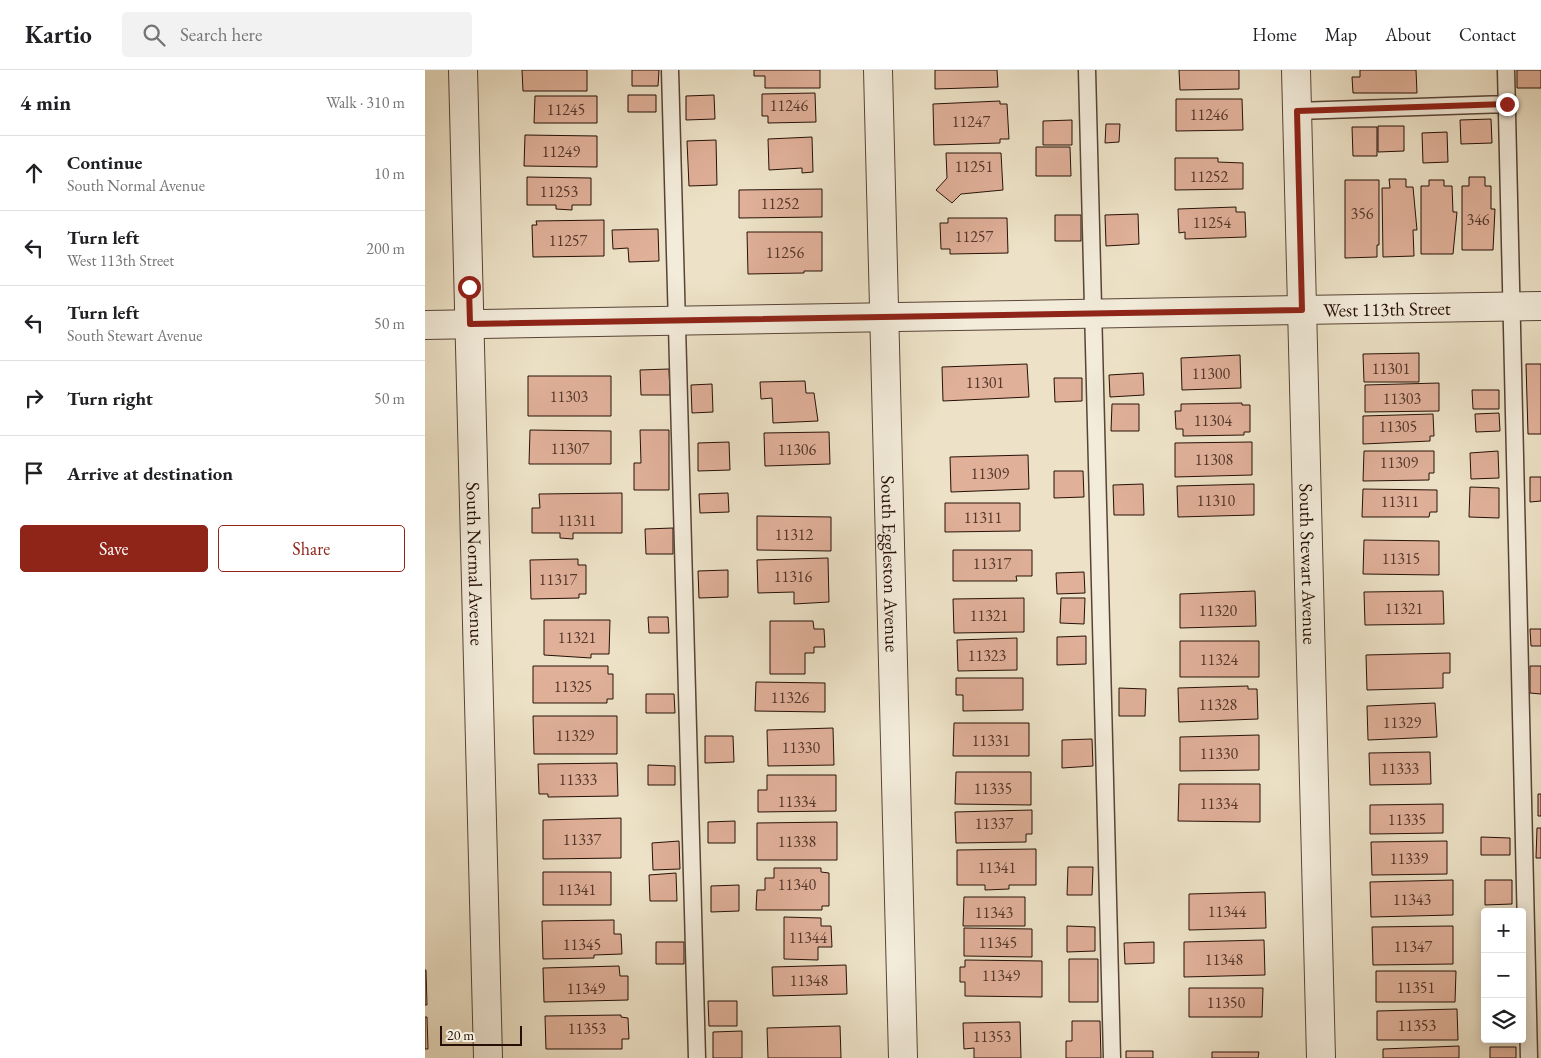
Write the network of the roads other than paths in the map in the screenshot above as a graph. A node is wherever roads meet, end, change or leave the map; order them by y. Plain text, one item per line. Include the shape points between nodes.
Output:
1 (463, 70) edge
2 (670, 70) edge
3 (878, 70) edge
4 (1087, 70) edge
5 (1295, 70) edge
6 (1507, 70) edge
7 (1507, 104) junction
8 (1297, 111) junction
9 (1512, 306) junction
10 (1541, 306) edge
11 (1302, 310) junction
12 (1093, 313) junction
13 (884, 317) junction
14 (677, 320) junction
15 (470, 324) junction
16 (425, 325) edge
17 (489, 1058) edge
18 (697, 1058) edge
19 (903, 1058) edge
20 (1112, 1058) edge
21 (1321, 1058) edge
22 (1529, 1058) edge

1 - 15 street, South Normal Avenue
2 - 14 lane
3 - 13 street, South Eggleston Avenue
4 - 12 lane
5 - 8 street, South Stewart Avenue
6 - 7 lane
7 - 8 lane
7 - 9 lane
8 - 11 street, South Stewart Avenue
9 - 10 street, West 113th Street
9 - 11 street, West 113th Street
9 - 22 lane
11 - 12 street, West 113th Street
11 - 21 street, South Stewart Avenue
12 - 13 street, West 113th Street
12 - 20 lane
13 - 14 street, West 113th Street
13 - 19 street, South Eggleston Avenue
14 - 15 street, West 113th Street
14 - 18 lane
15 - 16 street, West 113th Street
15 - 17 street, South Normal Avenue

